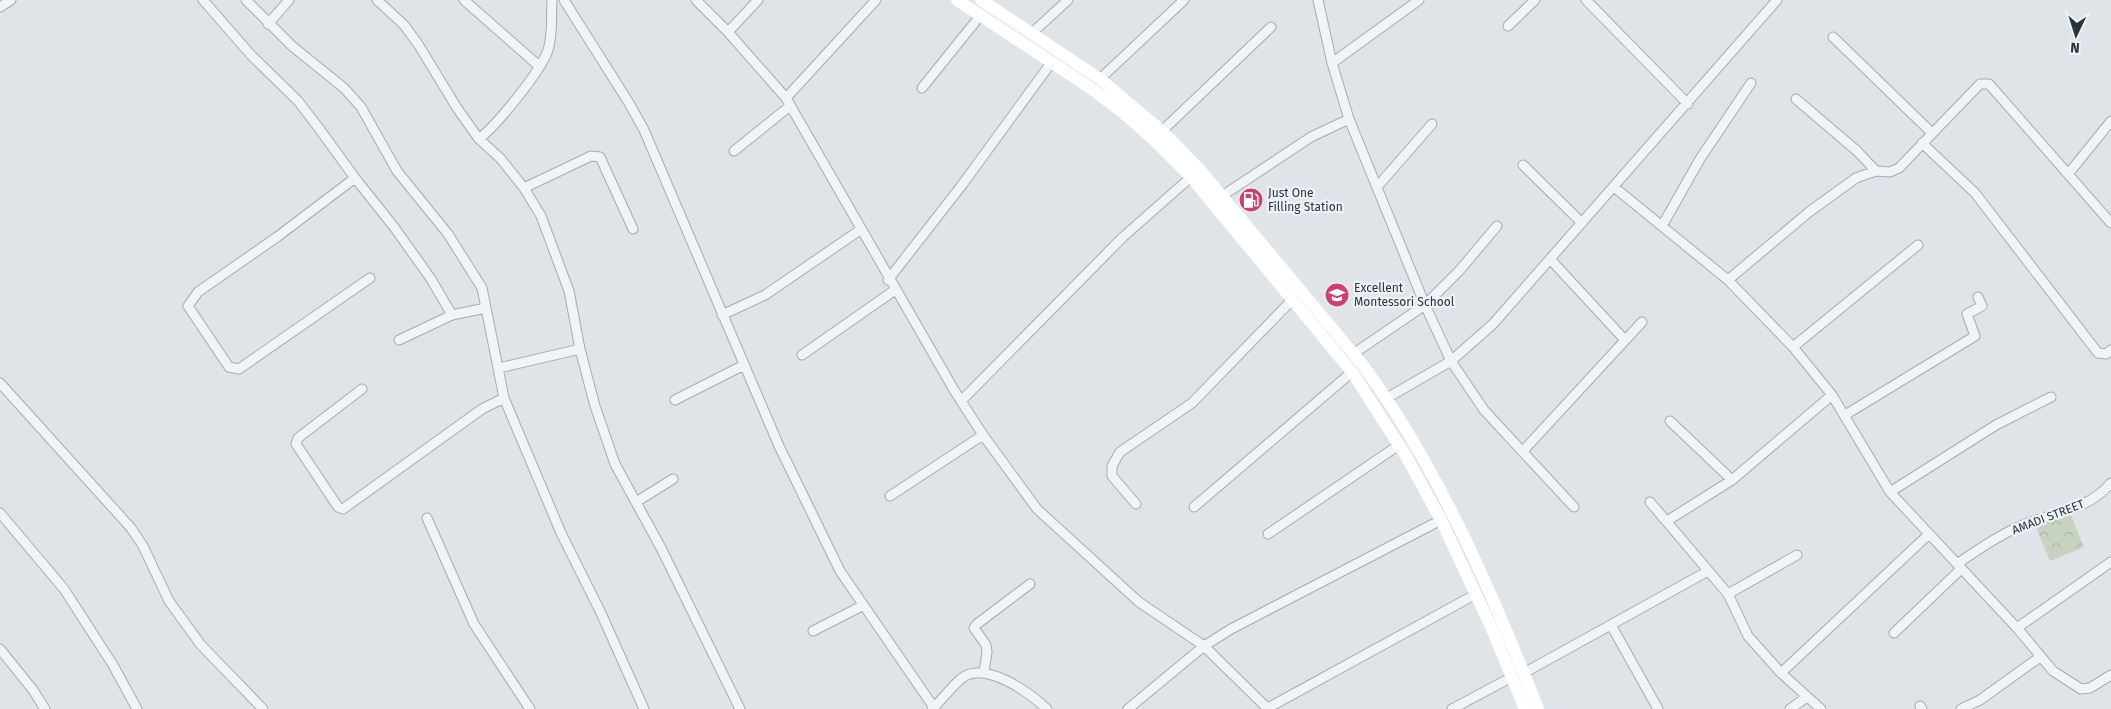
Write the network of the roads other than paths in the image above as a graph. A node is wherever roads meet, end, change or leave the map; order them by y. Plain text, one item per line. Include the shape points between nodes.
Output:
1 (11, 0) edge
2 (203, 0) edge
3 (246, 0) edge
4 (289, 0) edge
5 (377, 0) edge
6 (464, 0) edge
7 (552, 0) edge
8 (564, 0) edge
9 (696, 0) edge
10 (758, 0) edge
11 (876, 0) edge
12 (957, 0) edge
13 (981, 0) edge
14 (1068, 0) edge
15 (1184, 0) edge
16 (1318, 0) edge
17 (1419, 0) edge
18 (1535, 0) edge
19 (1586, 0) edge
20 (1777, 0) edge
21 (0, 7) edge
22 (980, 16) junction
23 (268, 24) junction
24 (1508, 26) dead end
25 (1271, 27) dead end
26 (728, 32) junction
27 (1032, 33) junction
28 (1833, 37) dead end
29 (1051, 63) junction
30 (1332, 63) junction
31 (540, 66) junction
32 (1100, 79) junction
33 (1751, 83) dead end
34 (922, 88) dead end
35 (1796, 99) dead end
36 (788, 102) junction
37 (1688, 104) junction
38 (1349, 119) junction
39 (2111, 121) edge
40 (1432, 124) dead end
41 (1162, 131) junction
42 (1932, 133) junction
43 (479, 139) junction
44 (1922, 143) junction
45 (734, 151) dead end
46 (1523, 165) dead end
47 (1876, 171) junction
48 (2069, 173) junction
49 (1191, 177) junction
50 (355, 178) junction
51 (1377, 187) junction
52 (1614, 187) junction
53 (524, 188) junction
54 (1222, 196) junction
55 (2111, 223) edge
56 (1582, 224) junction
57 (1497, 226) dead end
58 (1662, 226) junction
59 (633, 229) dead end
60 (860, 230) junction
61 (1918, 245) dead end
62 (1550, 259) junction
63 (370, 278) dead end
64 (888, 280) junction
65 (1728, 280) junction
66 (895, 290) junction
67 (1978, 298) dead end
68 (1293, 300) junction
69 (1425, 305) junction
70 (486, 308) junction
71 (452, 314) junction
72 (722, 315) junction
73 (1642, 322) dead end
74 (399, 340) dead end
75 (1625, 340) junction
76 (1793, 347) junction
77 (580, 349) junction
78 (2111, 350) edge
79 (1353, 354) junction
80 (802, 356) dead end
81 (1451, 361) junction
82 (744, 365) junction
83 (499, 368) junction
84 (1352, 372) junction
85 (0, 383) edge
86 (362, 389) dead end
87 (1832, 395) junction
88 (2050, 396) dead end
89 (504, 398) junction
90 (1387, 398) junction
91 (675, 400) dead end
92 (961, 401) junction
93 (1845, 415) junction
94 (1670, 421) dead end
95 (983, 435) junction
96 (1399, 445) junction
97 (1523, 451) junction
98 (673, 479) dead end
99 (1732, 480) junction
100 (2111, 483) edge
101 (1890, 492) junction
102 (890, 496) dead end
103 (636, 502) junction
104 (1650, 502) dead end
105 (1136, 504) dead end
106 (1194, 506) dead end
107 (1574, 507) dead end
108 (0, 513) edge
109 (427, 518) dead end
110 (1441, 520) junction
111 (1667, 521) junction
112 (1268, 534) dead end
113 (1928, 535) junction
114 (1797, 555) dead end
115 (2111, 562) edge
116 (1959, 567) junction
117 (1708, 571) junction
118 (1030, 584) dead end
119 (1476, 594) junction
120 (1728, 594) junction
121 (862, 606) junction
122 (1611, 625) junction
123 (2017, 628) junction
124 (813, 631) dead end
125 (1894, 633) dead end
126 (1204, 646) junction
127 (0, 649) edge
128 (2040, 657) junction
129 (984, 672) junction
130 (1781, 672) junction
131 (1518, 675) junction
132 (2111, 675) edge
133 (1807, 697) junction
134 (933, 708) edge
135 (44, 709) edge
136 (137, 709) edge
137 (263, 709) edge
138 (530, 709) edge
139 (644, 709) edge
140 (740, 709) edge
141 (1048, 709) edge
142 (1128, 709) edge
143 (1267, 709) edge
144 (1452, 709) edge
145 (1525, 709) edge
146 (1538, 709) edge
147 (1658, 709) edge
148 (1790, 709) edge
149 (1821, 709) edge
150 (1961, 709) edge

1 - 21 street
2 - 50 street via 251,55 298,101
3 - 23 street
4 - 23 street
5 - 43 street via 404,25 418,44
6 - 31 street
7 - 31 street via 550,42
8 - 72 street via 644,130
9 - 26 street
10 - 26 street
11 - 36 street
12 - 22 main road
13 - 27 main road
14 - 27 street
15 - 32 street
16 - 30 street
17 - 30 street
18 - 24 street
19 - 37 street
20 - 37 street
22 - 29 main road
22 - 34 street
23 - 70 street via 344,88 361,107 396,171 448,234 468,265 482,288
25 - 41 street
26 - 36 street
27 - 32 main road
28 - 42 street
29 - 49 main road via 1122,112
29 - 64 street
30 - 38 street
31 - 43 street via 496,123
32 - 41 main road
33 - 58 street via 1700,159
35 - 47 street via 1835,135 1858,151
36 - 45 street
36 - 60 street
37 - 52 street
38 - 51 street
38 - 54 street via 1311,137
39 - 48 street
40 - 51 street
41 - 54 main road
42 - 44 street
42 - 48 street via 1984,82
43 - 53 street via 500,158
44 - 47 street via 1898,168 1890,172
44 - 78 street via 1975,193 2098,354
46 - 56 street
47 - 65 street via 1856,178 1809,212
48 - 55 street
49 - 68 main road
49 - 92 street via 1123,237
50 - 63 street via 198,292 188,306 229,367 240,369
50 - 71 street via 394,227
51 - 69 street
52 - 56 street
52 - 58 street
53 - 59 street via 590,156 600,157
53 - 77 street via 541,216 562,268
54 - 79 main road
56 - 62 street
57 - 69 street via 1460,271
58 - 65 street
60 - 64 street
60 - 72 street via 765,295
61 - 76 street
62 - 75 street
62 - 81 street via 1493,324
64 - 66 street
65 - 76 street
66 - 80 street
66 - 92 street
67 - 93 street via 1982,306 1967,314 1975,336
68 - 84 main road
68 - 105 street via 1192,402 1120,452 1112,466 1112,476
69 - 79 street
69 - 81 street
70 - 71 street
70 - 83 street
71 - 74 street
72 - 82 street
73 - 75 street
75 - 97 street
76 - 87 street
77 - 83 street
77 - 103 street via 615,464
79 - 90 main road
81 - 90 street
81 - 97 street via 1484,410
82 - 91 street
82 - 121 street via 840,571
83 - 89 street
84 - 96 main road
84 - 106 street
85 - 137 street via 131,528 169,601 201,645
86 - 89 street via 298,438 296,444 338,507 343,509 482,409
87 - 93 street
87 - 99 street
88 - 101 street via 1996,425
89 - 139 street via 561,533
90 - 131 main road via 1450,511
92 - 95 street
93 - 101 street
94 - 99 street
95 - 102 street
95 - 126 street via 1037,509 1138,602
96 - 110 main road
96 - 112 street
97 - 107 street
98 - 103 street
99 - 111 street
100 - 116 street, AMADI STREET via 2100,496 2078,507 2017,527 1987,543
101 - 113 street
103 - 140 street
104 - 111 street
108 - 136 street via 64,589
109 - 138 street via 474,624
110 - 119 main road
110 - 126 street
111 - 117 street
113 - 116 street
113 - 130 street
114 - 120 street
115 - 123 street
116 - 123 street
116 - 125 street, AMADI STREET
117 - 120 street
117 - 122 street
118 - 129 street via 974,628 986,645
119 - 131 main road
119 - 143 street
120 - 130 street via 1748,636
121 - 124 street
121 - 134 street
122 - 131 street
122 - 147 street
123 - 128 street
126 - 142 street
126 - 143 street
127 - 135 street
128 - 132 street via 2053,671 2081,689 2090,688
128 - 150 street via 1980,700
129 - 134 street via 963,677
129 - 141 street via 1025,692
130 - 133 street
131 - 144 street
131 - 145 main road
131 - 146 main road
133 - 148 street
133 - 149 street

